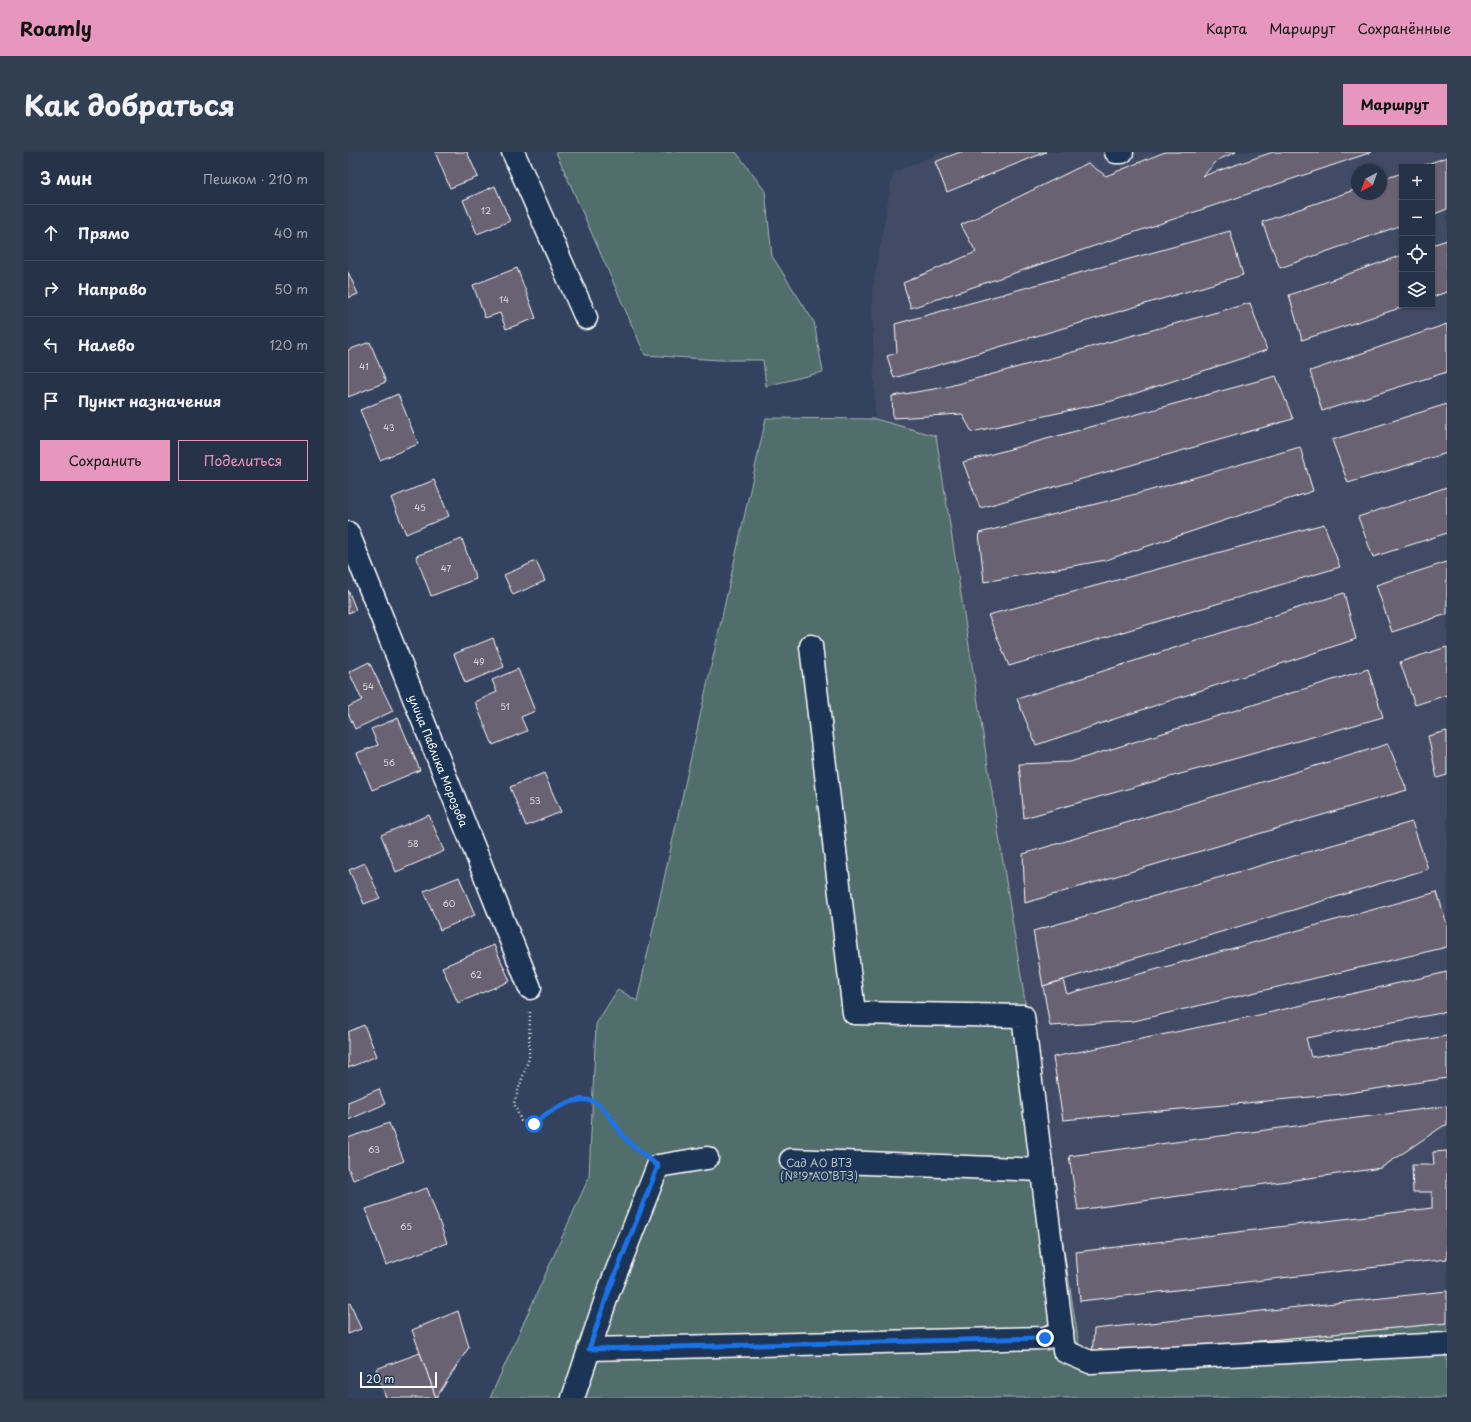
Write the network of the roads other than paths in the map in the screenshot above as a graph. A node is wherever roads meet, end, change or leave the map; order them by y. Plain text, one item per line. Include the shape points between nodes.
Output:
1 (513, 152) edge
2 (586, 318) dead end
3 (348, 533) edge
4 (810, 646) dead end
5 (530, 988) road end
6 (707, 1158) dead end
7 (791, 1160) dead end
8 (1042, 1170) junction
9 (1062, 1332) junction
10 (1447, 1344) edge
11 (589, 1349) junction
12 (573, 1398) edge

1 - 2 street
3 - 5 street, улица Павлика Морозова
4 - 8 street via 854,1013 1023,1016
6 - 11 street via 658,1166
7 - 8 street
8 - 9 street
9 - 10 street via 1064,1352 1090,1362
9 - 11 street via 1045,1338
11 - 12 street

